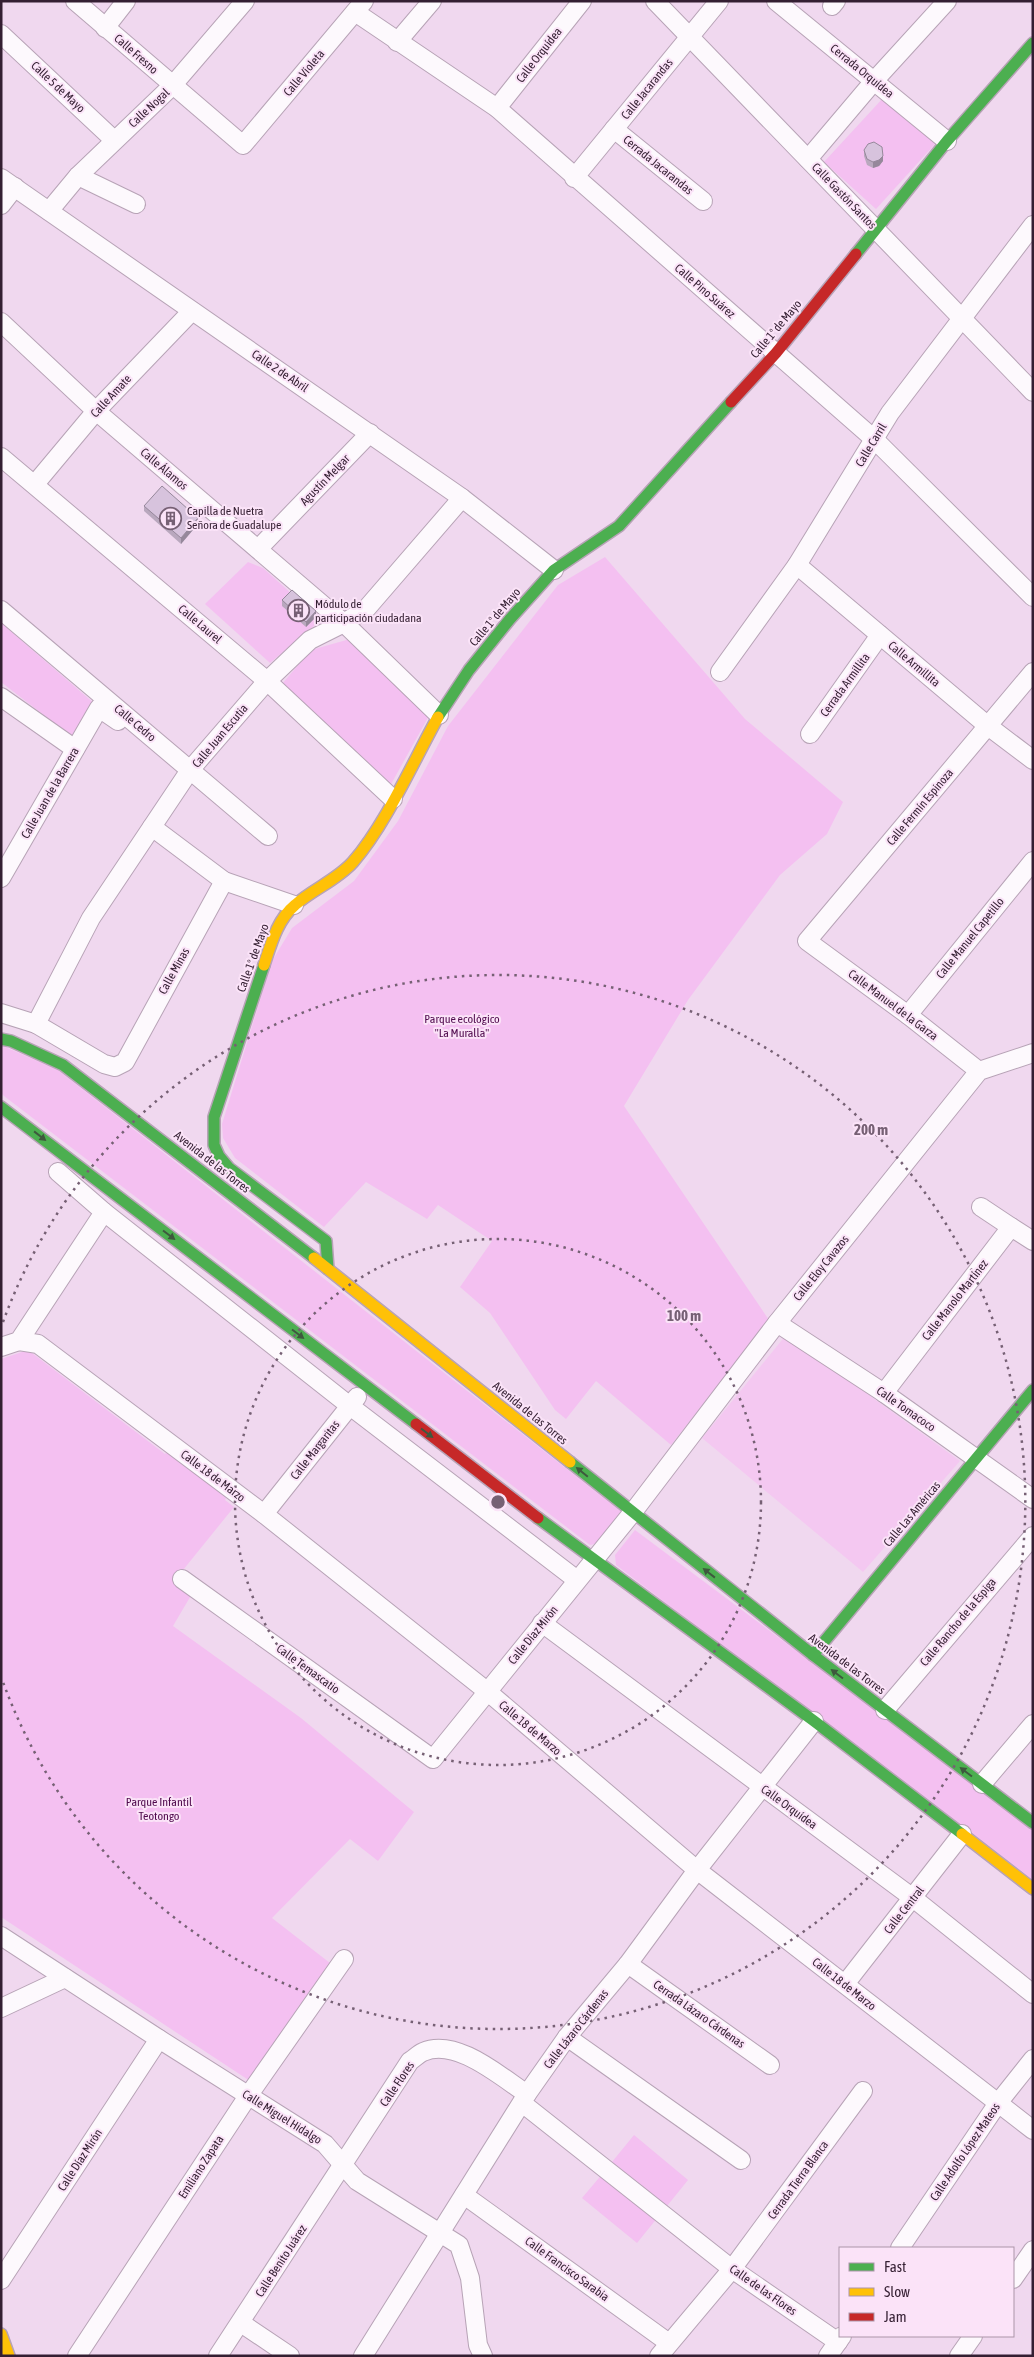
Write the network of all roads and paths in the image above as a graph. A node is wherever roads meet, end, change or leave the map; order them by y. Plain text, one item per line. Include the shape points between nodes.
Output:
1 (74, 1) edge
2 (126, 1) edge
3 (245, 1) edge
4 (432, 1) edge
5 (582, 1) edge
6 (655, 1) edge
7 (719, 1) edge
8 (776, 1) edge
9 (947, 1) edge
10 (360, 7) edge
11 (105, 28) junction
12 (1, 34) edge
13 (690, 36) junction
14 (397, 42) junction
15 (1033, 43) edge
16 (874, 81) junction
17 (172, 86) junction
18 (497, 108) junction
19 (614, 129) junction
20 (114, 140) junction
21 (947, 142) junction
22 (243, 145) joint
23 (808, 159) junction
24 (78, 176) junction
25 (574, 178) junction
26 (8, 182) edge
27 (703, 201) dead end
28 (136, 204) dead end
29 (1, 205) edge
30 (49, 211) junction
31 (1033, 225) edge
32 (875, 229) junction
33 (192, 311) junction
34 (962, 319) junction
35 (1, 322) edge
36 (776, 353) junction
37 (1033, 392) edge
38 (96, 411) junction
39 (370, 434) junction
40 (874, 439) junction
41 (1, 457) edge
42 (35, 484) junction
43 (462, 498) junction
44 (258, 549) junction
45 (796, 566) junction
46 (554, 570) junction
47 (1033, 597) edge
48 (1, 610) edge
49 (344, 624) junction
50 (880, 636) junction
51 (720, 672) dead end
52 (1033, 672) edge
53 (267, 681) junction
54 (1, 697) edge
55 (439, 715) junction
56 (988, 726) junction
57 (810, 734) dead end
58 (151, 737) junction
59 (75, 749) junction
60 (1033, 760) edge
61 (190, 770) junction
62 (393, 799) junction
63 (152, 826) junction
64 (268, 836) dead end
65 (1033, 861) edge
66 (1, 878) edge
67 (224, 881) junction
68 (294, 905) junction
69 (807, 941) joint
70 (1, 1014) edge
71 (908, 1015) junction
72 (36, 1024) junction
73 (1, 1039) edge
74 (1033, 1053) edge
75 (979, 1071) junction
76 (1, 1107) edge
77 (58, 1172) dead end
78 (981, 1207) dead end
79 (104, 1212) junction
80 (1011, 1227) junction
81 (1033, 1241) edge
82 (328, 1269) junction
83 (777, 1324) junction
84 (19, 1341) junction
85 (1, 1346) edge
86 (366, 1386) junction
87 (1033, 1390) edge
88 (884, 1393) junction
89 (350, 1406) junction
90 (976, 1460) junction
91 (1033, 1499) edge
92 (633, 1512) junction
93 (264, 1514) junction
94 (1033, 1536) edge
95 (594, 1560) junction
96 (182, 1579) dead end
97 (577, 1580) junction
98 (542, 1623) junction
99 (812, 1655) junction
100 (488, 1692) junction
101 (885, 1710) junction
102 (814, 1721) junction
103 (1033, 1724) edge
104 (433, 1759) joint
105 (982, 1784) junction
106 (762, 1788) junction
107 (1033, 1823) edge
108 (962, 1834) junction
109 (697, 1870) junction
110 (1033, 1889) edge
111 (913, 1898) junction
112 (1, 1936) edge
113 (344, 1959) dead end
114 (628, 1964) junction
115 (64, 1978) junction
116 (845, 1984) junction
117 (1033, 1994) edge
118 (1, 2008) edge
119 (567, 2037) junction
120 (159, 2039) junction
121 (1033, 2058) edge
122 (770, 2065) dead end
123 (863, 2091) dead end
124 (248, 2096) junction
125 (525, 2099) junction
126 (998, 2103) junction
127 (1033, 2130) edge
128 (741, 2160) dead end
129 (344, 2166) junction
130 (464, 2195) junction
131 (439, 2233) junction
132 (901, 2247) edge
133 (1033, 2250) edge
134 (732, 2269) junction
135 (1014, 2278) edge
136 (1, 2280) edge
137 (240, 2323) junction
138 (1, 2334) edge
139 (972, 2337) edge
140 (836, 2344) edge
141 (664, 2349) edge
142 (8, 2356) edge
143 (77, 2356) edge
144 (218, 2356) edge
145 (290, 2356) edge
146 (363, 2356) edge
147 (483, 2356) edge
148 (959, 2356) edge

1 - 11 street, Calle Fresno
2 - 11 street
3 - 17 street, Calle Nogal
4 - 14 street
5 - 18 street, Calle Orquídea
6 - 13 street, Calle Gastón Santos
7 - 13 street, Calle Jacarandas
8 - 16 street, Cerrada Orquídea
9 - 16 street
10 - 14 street, Calle Pino Suárez
10 - 22 street, Calle Violeta
11 - 17 street, Calle Fresno
12 - 20 street, Calle 5 de Mayo
13 - 19 street, Calle Jacarandas
13 - 23 street, Calle Gastón Santos
14 - 18 street, Calle Pino Suárez
15 - 21 main road, Calle 1º de Mayo
16 - 21 street, Cerrada Orquídea
16 - 23 street
17 - 20 street, Calle Nogal
17 - 22 street, Calle Fresno
18 - 25 street, Calle Pino Suárez
19 - 25 street, Calle Jacarandas
19 - 27 street, Cerrada Jacarandas
20 - 24 street, Calle Nogal
21 - 32 main road, Calle 1º de Mayo
23 - 32 street, Calle Gastón Santos
24 - 28 street
24 - 30 street, Calle Nogal
25 - 36 street, Calle Pino Suárez
26 - 29 street
26 - 30 street, Calle 2 de Abril
30 - 33 street, Calle 2 de Abril
31 - 34 street, Calle Carril
32 - 34 street, Calle Gastón Santos
32 - 36 main road, Calle 1º de Mayo
33 - 38 street, Calle Amate
33 - 39 street, Calle 2 de Abril
34 - 37 street, Calle Gastón Santos
34 - 40 street, Calle Carril
35 - 38 street, Calle Álamos
36 - 40 street, Calle Pino Suárez
36 - 46 main road, Calle 1º de Mayo via 619,526
38 - 42 street, Calle Amate
38 - 44 street, Calle Álamos
39 - 43 street, Calle 2 de Abril
39 - 44 street, Agustín Melgar
40 - 45 street, Calle Carril
40 - 47 street, Calle Pino Suárez
41 - 42 street, Calle Laurel
42 - 53 street, Calle Laurel
43 - 46 street, Calle 2 de Abril
43 - 49 street, Calle Juan Escutia via 367,608
44 - 49 street, Calle Álamos
45 - 50 street, Calle Armillita
45 - 51 street, Calle Carril
46 - 55 main road, Calle 1º de Mayo via 469,670
48 - 58 street, Calle Cedro
49 - 53 street, Calle Juan Escutia via 310,640
49 - 55 street, Calle Álamos
50 - 56 street, Calle Armillita
50 - 57 street, Cerrada Armillita
52 - 56 street, Calle Fermín Espinoza
53 - 61 street, Calle Juan Escutia
53 - 62 street, Calle Laurel
54 - 59 street
55 - 62 main road, Calle 1º de Mayo
56 - 60 street, Calle Armillita
56 - 69 street, Calle Fermín Espinoza
58 - 59 street, Calle Juan de la Barrera via 134,731 99,708
58 - 61 street, Calle Cedro
59 - 66 street, Calle Juan de la Barrera
61 - 63 street, Calle Juan Escutia
61 - 64 street, Calle Cedro
62 - 68 main road, Calle 1º de Mayo via 374,836 352,863
63 - 67 street
63 - 72 street, Calle Juan Escutia via 92,918
65 - 71 street, Calle Manuel Capetillo
67 - 68 street
67 - 72 street, Calle Minas via 125,1062 115,1067 104,1064
68 - 82 main road, Calle 1º de Mayo via 276,930 214,1117 212,1140 216,1154 229,1168 326,1241
69 - 71 street, Calle Manuel de la Garza
70 - 72 street
71 - 75 street, Calle Manuel de la Garza
73 - 82 main road, Avenida de las Torres via 63,1065
74 - 75 street
75 - 83 street, Calle Eloy Cavazos
76 -> 86 main road
77 - 79 street
78 - 80 street
79 - 84 street
79 - 89 street
80 - 81 street
80 - 88 street, Calle Manolo Martínez
92 -> 82 main road, Avenida de las Torres
83 - 88 street, Calle Tomacoco
83 - 92 street, Calle Eloy Cavazos
84 - 85 street
84 - 93 street, Calle 18 de Marzo via 38,1344
86 - 89 street, Calle Margaritas
86 -> 95 main road
87 - 90 main road, Calle Las Américas
88 - 90 street, Calle Tomacoco
89 - 93 street, Calle Margaritas
89 - 97 street
90 - 91 street, Calle Tomacoco
90 - 99 main road, Calle Las Américas
92 - 95 street, Calle Díaz Mirón
99 -> 92 main road, Avenida de las Torres
93 - 100 street, Calle 18 de Marzo
94 - 101 street, Calle Rancho de la Espiga
95 - 97 street, Calle Díaz Mirón
95 - 102 main road
96 - 104 street, Calle Temascatio
97 - 98 street, Calle Díaz Mirón
98 - 100 street, Calle Díaz Mirón
98 - 106 street, Calle Orquídea
101 -> 99 main road, Avenida de las Torres
100 - 104 street, Calle Díaz Mirón
100 - 109 street, Calle 18 de Marzo
105 -> 101 main road, Avenida de las Torres
102 - 106 street, Calle Lázaro Cárdenas
102 - 108 main road
103 - 105 street
105 - 107 main road, Avenida de las Torres
106 - 109 street, Calle Lázaro Cárdenas
106 - 111 street, Calle Orquídea
108 - 110 main road
108 - 111 street, Calle Central
109 - 114 street, Calle Lázaro Cárdenas
109 - 116 street, Calle 18 de Marzo
111 - 116 street, Calle Central
111 - 117 street, Calle Orquídea
112 - 115 street, Calle Miguel Hidalgo
113 - 124 street, Emiliano Zapata
114 - 119 street, Calle Lázaro Cárdenas
114 - 122 street, Cerrada Lázaro Cárdenas
115 - 118 street
115 - 120 street, Calle Miguel Hidalgo
116 - 126 street, Calle 18 de Marzo
119 - 125 street, Calle Lázaro Cárdenas
119 - 128 street
120 - 124 street, Calle Miguel Hidalgo
120 - 136 street, Calle Díaz Mirón
121 - 126 street, Calle Adolfo López Mateos
123 - 134 street, Cerrada Tierra Blanca
124 - 129 street, Calle Miguel Hidalgo via 325,2144
124 - 143 street, Emiliano Zapata
125 - 129 street, Calle Flores via 470,2056 446,2049 423,2052 410,2062
125 - 130 street, Calle Lázaro Cárdenas
125 - 134 street, Calle de las Flores via 583,2152
126 - 127 street, Calle 18 de Marzo
126 - 132 street, Calle Adolfo López Mateos
129 - 131 street, Calle Miguel Hidalgo via 357,2181
129 - 137 street, Calle Benito Juárez
130 - 131 street, Calle Lázaro Cárdenas
130 - 141 street, Calle Francisco Sarabia
131 - 146 street, Calle Lázaro Cárdenas
131 - 147 street, Calle Miguel Hidalgo via 459,2245 470,2278 478,2345
133 - 135 street
134 - 140 street, Calle de las Flores
134 - 141 street, Cerrada Tierra Blanca
137 - 144 street, Calle Benito Juárez
137 - 145 street
138 - 142 main road
139 - 148 street

